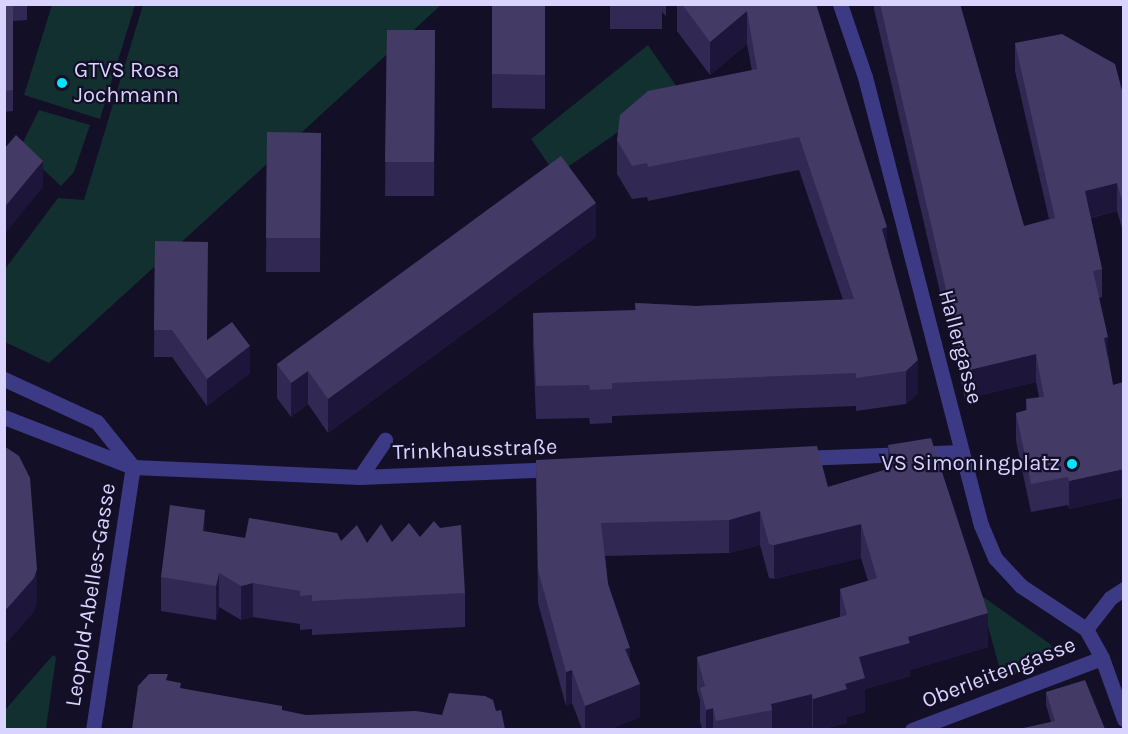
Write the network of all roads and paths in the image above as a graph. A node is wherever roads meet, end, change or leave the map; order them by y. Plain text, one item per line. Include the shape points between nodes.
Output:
1 (840, 4) edge
2 (4, 379) edge
3 (4, 417) edge
4 (385, 440) dead end
5 (962, 452) junction
6 (782, 459) edge
7 (134, 467) junction
8 (573, 468) edge
9 (360, 477) junction
10 (1124, 589) edge
11 (1086, 629) junction
12 (1102, 658) junction
13 (1124, 719) edge
14 (93, 729) edge
15 (912, 729) edge

1 - 5 street, Hallergasse via 866,77
2 - 7 street via 97,422
3 - 7 street, Trinkhausstraße
4 - 9 street
5 - 6 street
5 - 11 street, Hallergasse via 981,525 995,558 1021,586
7 - 9 street, Trinkhausstraße
7 - 14 street, Leopold-Abelles-Gasse
8 - 9 street, Trinkhausstraße
10 - 11 street via 1110,598
11 - 12 street, Hallergasse
12 - 13 street, Hallergasse
12 - 15 street, Oberleitengasse

